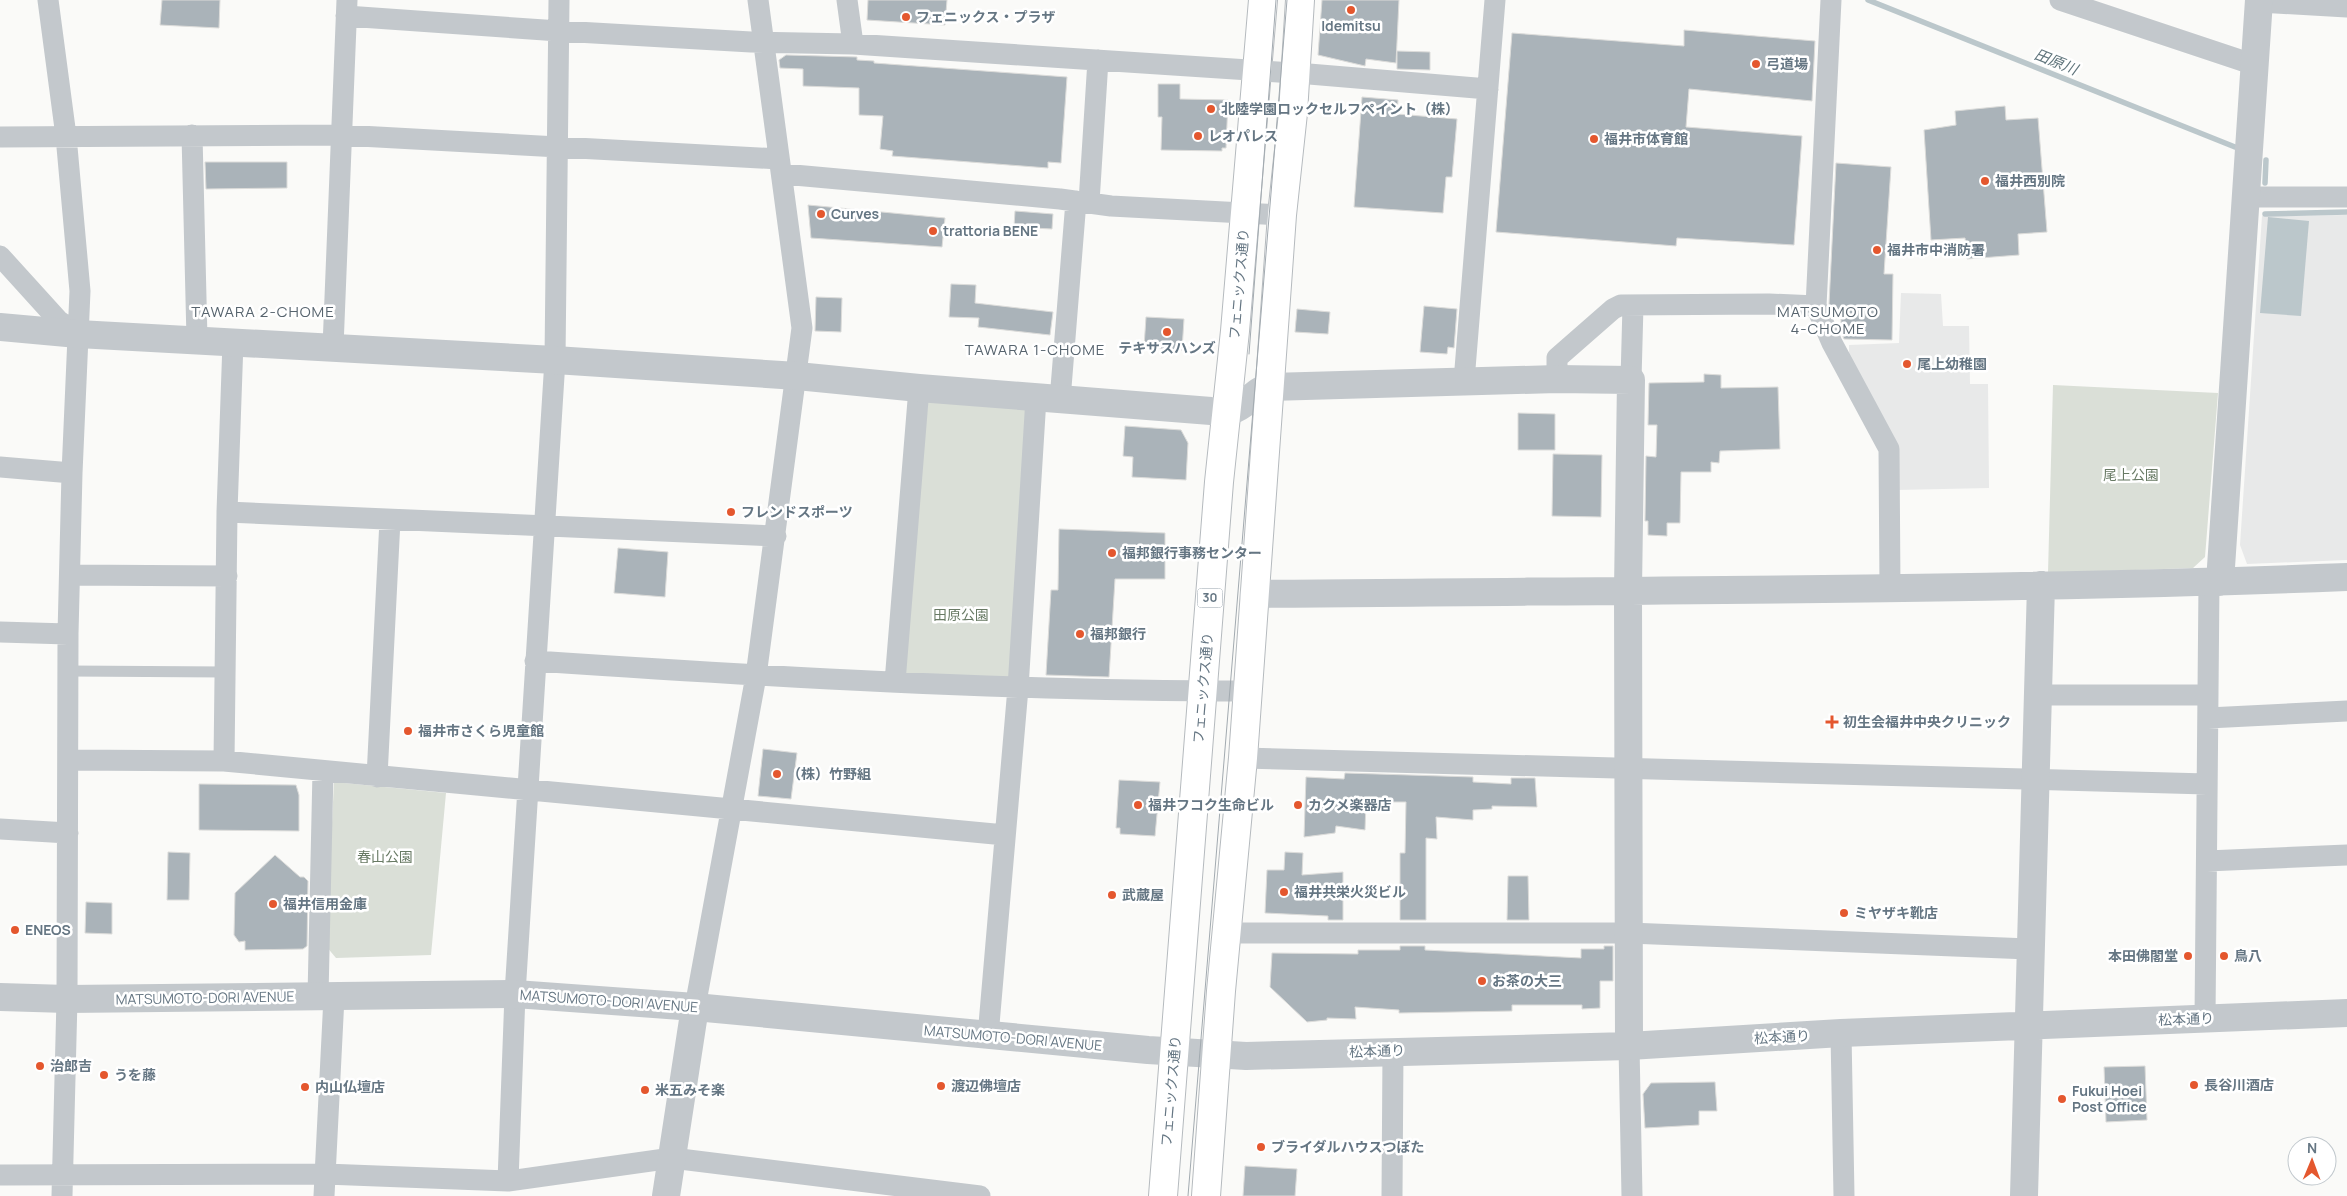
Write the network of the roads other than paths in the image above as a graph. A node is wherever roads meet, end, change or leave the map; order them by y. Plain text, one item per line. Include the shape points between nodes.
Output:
1 (48, 0) edge
2 (559, 0) edge
3 (758, 0) edge
4 (847, 0) edge
5 (1262, 0) edge
6 (1300, 0) edge
7 (1495, 0) edge
8 (1832, 0) edge
9 (2060, 0) edge
10 (2259, 1) edge
11 (347, 8) edge
12 (2347, 8) edge
13 (559, 31) junction
14 (763, 42) junction
15 (853, 44) junction
16 (1098, 60) junction
17 (2255, 65) junction
18 (1257, 71) junction
19 (1296, 73) junction
20 (1488, 89) junction
21 (342, 135) junction
22 (66, 136) junction
23 (192, 136) junction
24 (0, 137) edge
25 (559, 147) junction
26 (781, 167) junction
27 (2247, 197) junction
28 (2347, 197) edge
29 (1083, 201) junction
30 (1245, 212) junction
31 (1282, 215) junction
32 (0, 256) edge
33 (1633, 305) junction
34 (1816, 306) junction
35 (0, 327) edge
36 (78, 334) junction
37 (197, 339) junction
38 (233, 342) junction
39 (333, 347) junction
40 (555, 360) junction
41 (797, 376) junction
42 (1557, 379) junction
43 (1631, 380) junction
44 (1464, 381) junction
45 (1270, 387) junction
46 (919, 388) junction
47 (1048, 399) junction
48 (1227, 411) junction
49 (0, 467) edge
50 (72, 473) junction
51 (227, 512) junction
52 (390, 520) junction
53 (544, 528) junction
54 (776, 536) junction
55 (70, 575) junction
56 (227, 576) junction
57 (2347, 577) edge
58 (2214, 582) junction
59 (2041, 585) junction
60 (1890, 588) junction
61 (1628, 590) junction
62 (1254, 594) junction
63 (0, 632) edge
64 (68, 634) junction
65 (535, 661) junction
66 (69, 671) junction
67 (225, 672) junction
68 (756, 676) junction
69 (895, 682) junction
70 (1018, 688) junction
71 (1203, 691) junction
72 (1247, 692) junction
73 (2037, 695) junction
74 (2208, 695) junction
75 (2347, 711) edge
76 (2208, 718) junction
77 (1242, 758) junction
78 (69, 760) junction
79 (224, 761) junction
80 (1628, 767) junction
81 (323, 771) junction
82 (376, 776) junction
83 (2035, 779) junction
84 (2208, 784) junction
85 (527, 791) junction
86 (732, 810) junction
87 (0, 829) edge
88 (68, 833) junction
89 (1005, 835) junction
90 (2347, 855) edge
91 (2207, 861) junction
92 (1227, 932) junction
93 (1629, 933) junction
94 (2029, 950) junction
95 (514, 994) junction
96 (326, 996) junction
97 (0, 997) edge
98 (67, 999) junction
99 (695, 1007) junction
100 (2347, 1013) edge
101 (2205, 1019) junction
102 (2028, 1026) junction
103 (1841, 1033) junction
104 (988, 1036) junction
105 (1629, 1046) junction
106 (1393, 1051) junction
107 (1175, 1052) junction
108 (1216, 1056) junction
109 (672, 1158) junction
110 (0, 1174) edge
111 (326, 1174) junction
112 (508, 1181) junction
113 (62, 1186) edge
114 (324, 1196) edge
115 (666, 1196) edge
116 (975, 1196) edge
117 (1163, 1196) edge
118 (1206, 1196) edge
119 (1392, 1196) edge
120 (1632, 1196) edge
121 (1844, 1196) edge
122 (2024, 1196) edge

1 - 22 street
2 - 13 street
3 - 14 street
4 - 15 street
5 - 18 main road, フェニックス通り / 30
6 - 19 main road
7 - 20 street
8 - 34 street
9 - 17 street
10 - 12 street
10 - 17 street
11 - 13 street
11 - 21 street
13 - 14 street
13 - 25 street
14 - 15 street
14 - 26 street
15 - 16 street
16 - 18 street
16 - 29 street
17 - 27 street
18 - 19 street
18 - 30 main road, フェニックス通り / 30
19 - 20 street
19 - 31 main road
20 - 44 street
21 - 23 street
21 - 25 street
21 - 39 street
22 - 23 street
22 - 24 street
22 - 36 street via 80,291
23 - 37 street
25 - 26 street
25 - 40 street
26 - 29 street
26 - 41 street via 802,315
27 - 28 street
27 - 58 street
29 - 30 street via 1111,206
29 - 47 street
30 - 31 street
30 - 48 main road, フェニックス通り / 30
31 - 45 main road
32 - 36 street via 59,321
33 - 34 street
33 - 42 street via 1617,306 1557,358
33 - 43 street
34 - 60 street via 1889,450
35 - 36 street
36 - 37 street
36 - 50 street
37 - 38 street
38 - 39 street
38 - 51 street
39 - 40 street
40 - 41 street
40 - 53 street
41 - 46 street
41 - 54 street
42 - 43 street
42 - 44 street
43 - 61 street
44 - 45 street
45 - 48 street
45 - 62 main road
46 - 47 street
46 - 69 street
47 - 48 street
47 - 70 street
48 - 71 main road, フェニックス通り / 30
49 - 50 street
50 - 55 street
51 - 52 street
51 - 56 street
52 - 53 street
52 - 82 street
53 - 54 street
53 - 65 street
54 - 68 street
55 - 56 street
55 - 64 street
56 - 67 street
57 - 58 street
58 - 59 street
58 - 74 street
59 - 60 street
59 - 73 street
60 - 61 street
61 - 62 street
61 - 80 street
62 - 72 main road
63 - 64 street
64 - 66 street
65 - 68 street
65 - 85 street
66 - 67 lane
66 - 78 street
67 - 79 street
68 - 69 street
68 - 86 street
69 - 70 street
70 - 71 street
70 - 89 street
71 - 72 street
71 - 107 main road, フェニックス通り / 30
72 - 77 main road
73 - 74 street
73 - 83 street
74 - 76 street
75 - 76 street
76 - 84 street
77 - 80 street
77 - 92 main road
78 - 79 street
78 - 88 street
79 - 81 street
80 - 83 street
80 - 93 street
81 - 82 street
81 - 96 street
82 - 85 street
83 - 84 street
83 - 94 street
84 - 91 street
85 - 86 street
85 - 95 street
86 - 89 street
86 - 99 street
87 - 88 street
88 - 98 street
89 - 104 street
90 - 91 street
91 - 101 street
92 - 93 street
92 - 108 main road
93 - 94 street
93 - 105 street
94 - 102 street
95 - 96 street, MATSUMOTO-DORI AVENUE
95 - 99 street, MATSUMOTO-DORI AVENUE
95 - 112 street
96 - 98 street, MATSUMOTO-DORI AVENUE
96 - 111 street
97 - 98 street, MATSUMOTO-DORI AVENUE
98 - 113 street
99 - 104 street, MATSUMOTO-DORI AVENUE
99 - 109 street
100 - 101 street, 松本通り
101 - 102 street, 松本通り
102 - 103 street, 松本通り
102 - 122 street
103 - 105 street, 松本通り
103 - 121 street
104 - 107 street, MATSUMOTO-DORI AVENUE
105 - 106 street, 松本通り
105 - 120 street
106 - 108 street, 松本通り
106 - 119 street
107 - 108 street, MATSUMOTO-DORI AVENUE
107 - 117 main road, フェニックス通り / 30
108 - 118 main road
109 - 112 street
109 - 115 street
109 - 116 street
110 - 113 street
111 - 112 street
111 - 113 street
111 - 114 street

